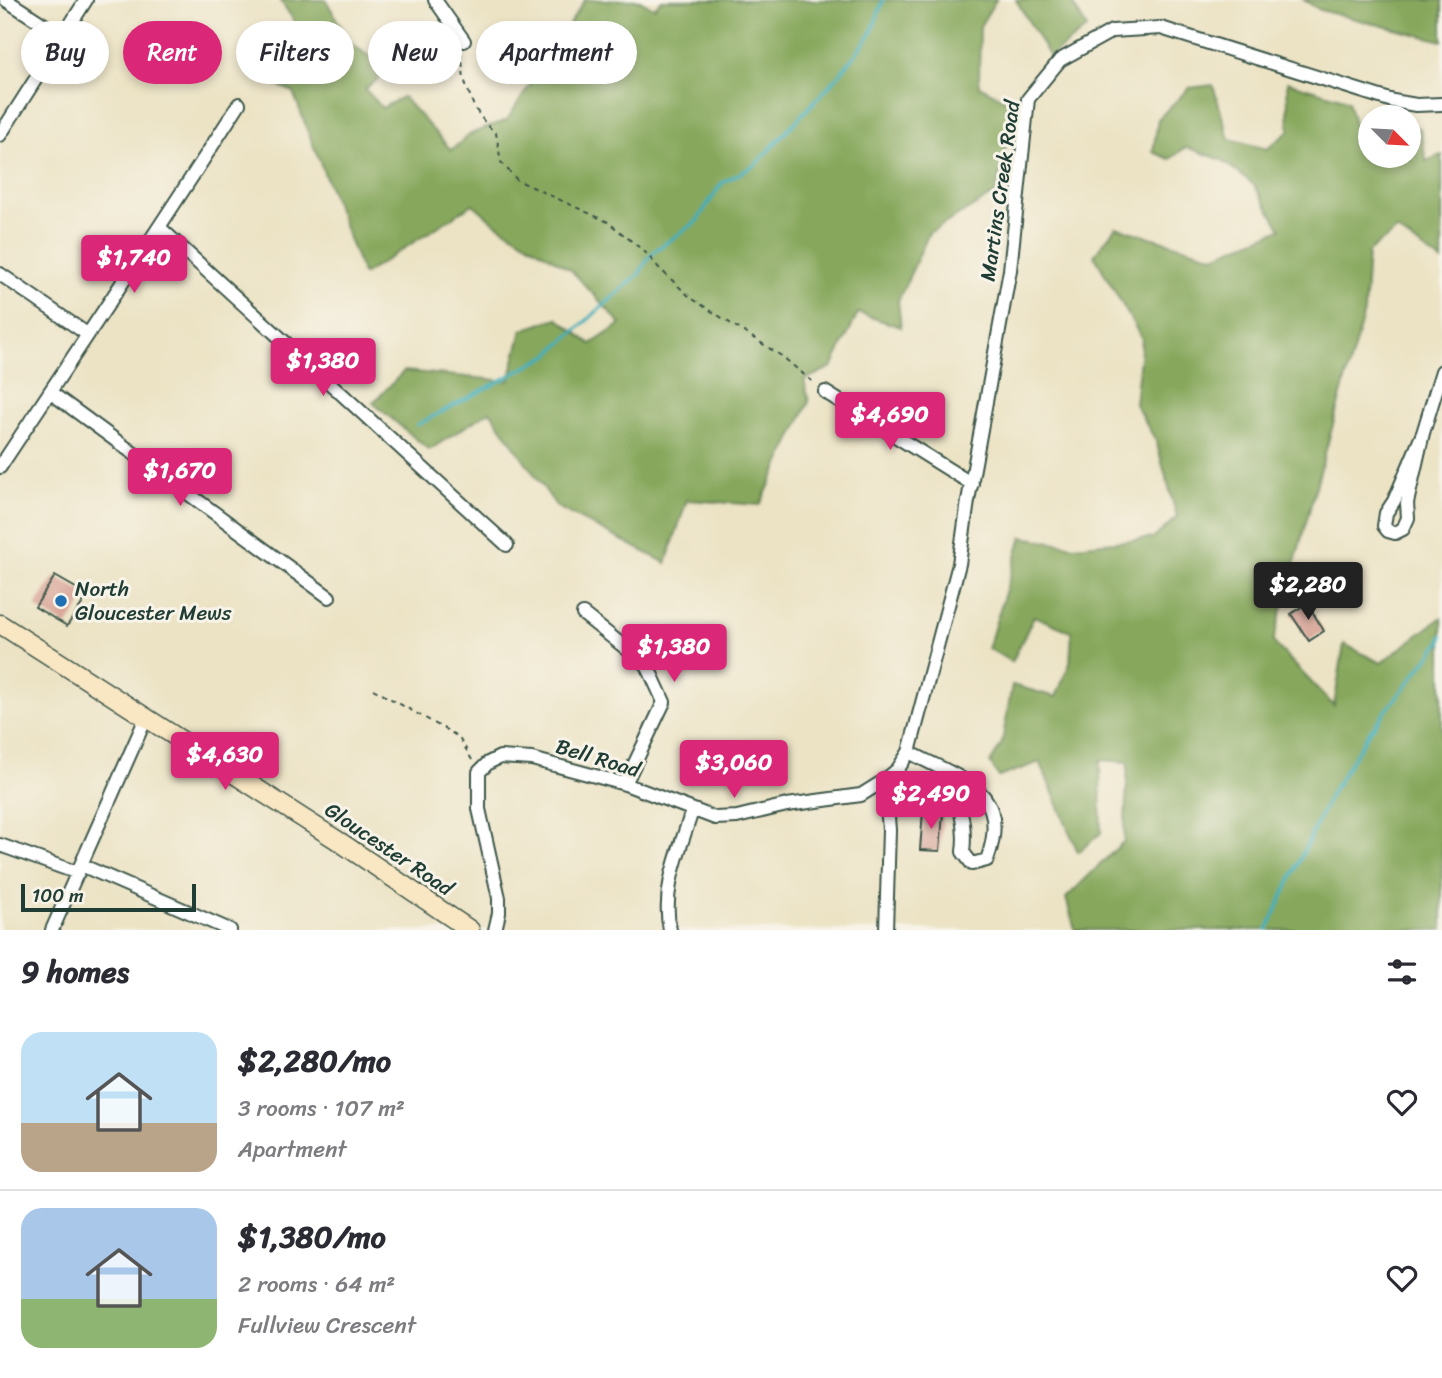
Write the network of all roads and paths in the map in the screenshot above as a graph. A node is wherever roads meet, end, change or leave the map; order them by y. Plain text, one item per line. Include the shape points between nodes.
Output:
1 (6, 0) edge
2 (86, 0) edge
3 (435, 0) edge
4 (39, 21) edge
5 (74, 21) edge
6 (464, 41) joint
7 (31, 84) edge
8 (239, 104) dead end
9 (1442, 104) edge
10 (2, 126) edge
11 (160, 228) junction
12 (0, 274) edge
13 (87, 334) junction
14 (1442, 372) edge
15 (50, 392) junction
16 (825, 392) joint
17 (1423, 433) junction
18 (0, 467) edge
19 (972, 484) junction
20 (507, 545) dead end
21 (329, 597) dead end
22 (583, 614) dead end
23 (0, 624) edge
24 (373, 689) dead end
25 (146, 718) junction
26 (909, 752) junction
27 (945, 771) junction
28 (479, 772) junction
29 (885, 780) junction
30 (625, 784) junction
31 (692, 811) junction
32 (0, 845) edge
33 (79, 869) junction
34 (887, 896) junction
35 (52, 930) edge
36 (230, 930) edge
37 (470, 930) edge
38 (495, 930) edge
39 (670, 930) edge
40 (877, 930) edge
41 (886, 930) edge

1 - 4 street
2 - 5 street
3 - 6 street
6 - 16 path via 460,53 474,107 496,133 501,162 517,180 608,222 691,298 783,356
7 - 10 street
8 - 11 street
9 - 19 street, Martins Creek Road via 1416,106 1393,101 1161,28 1112,30 1060,60 1028,99 1010,270
11 - 13 street
11 - 20 street
12 - 13 street
13 - 15 street
14 - 17 street
15 - 18 street
15 - 21 street
16 - 19 street
17 - 17 street via 1407,503 1408,518 1403,529 1388,531 1386,513
19 - 26 street, Bell Road via 959,564
22 - 30 street via 647,665 664,702
23 - 25 main road, Gloucester Road
24 - 28 path via 459,737
25 - 33 street
25 - 37 main road, Gloucester Road
26 - 27 street
26 - 29 street, Bell Road
27 - 27 street via 981,791 995,814 988,860 972,864 963,852 961,806
28 - 30 street, Bell Road via 500,757 532,759
28 - 38 street via 479,809 499,898
29 - 31 street, Bell Road via 861,795 737,817 715,818
29 - 34 street
30 - 31 street, Bell Road
31 - 39 street via 669,884 666,915
32 - 33 street
33 - 35 street
33 - 36 street
34 - 40 street
34 - 41 street

